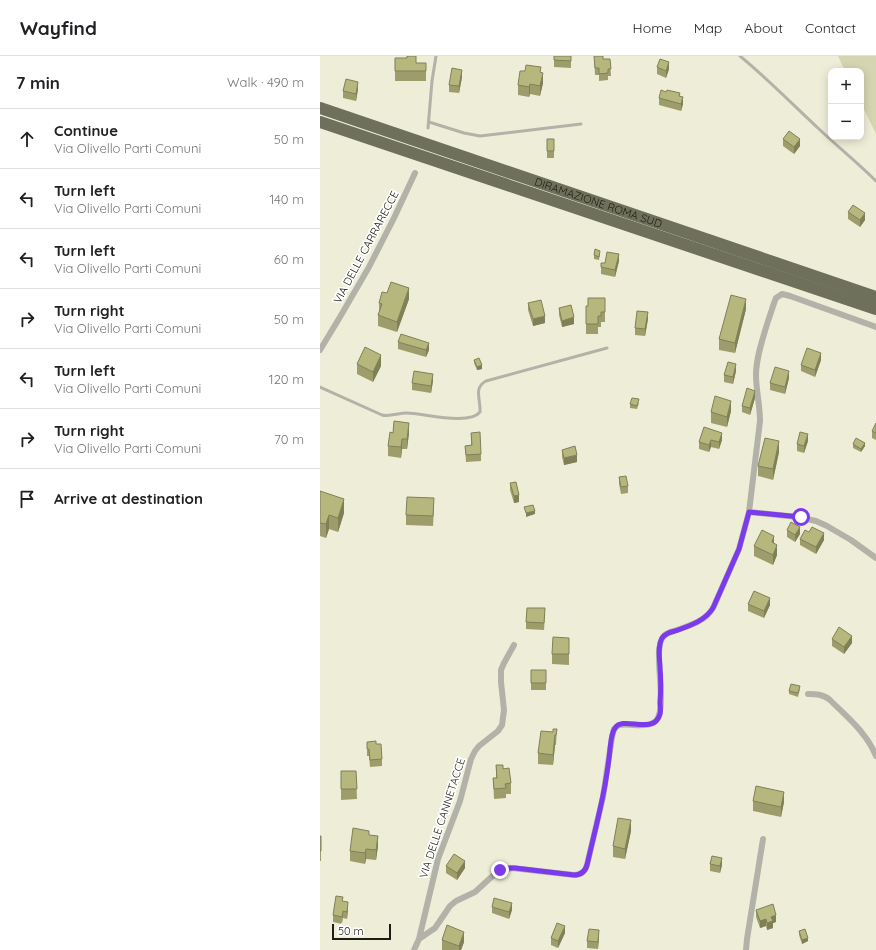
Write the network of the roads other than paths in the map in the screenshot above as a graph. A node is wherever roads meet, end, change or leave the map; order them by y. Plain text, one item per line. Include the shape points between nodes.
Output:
1 (436, 56) edge
2 (740, 56) edge
3 (320, 108) edge
4 (320, 122) edge
5 (429, 122) junction
6 (582, 124) dead end
7 (428, 128) dead end
8 (415, 173) dead end
9 (876, 181) edge
10 (876, 297) edge
11 (876, 309) edge
12 (876, 327) edge
13 (607, 348) dead end
14 (320, 350) edge
15 (320, 387) edge
16 (749, 512) junction
17 (876, 558) edge
18 (514, 645) dead end
19 (808, 694) dead end
20 (876, 756) edge
21 (763, 839) dead end
22 (420, 939) junction
23 (414, 950) edge
24 (746, 950) edge

1 - 5 lane
2 - 9 lane
3 - 10 highway, DIRAMAZIONE ROMA SUD
4 - 11 highway, DIRAMAZIONE ROMA SUD
5 - 6 lane via 480,136
5 - 7 lane
8 - 14 street, VIA DELLE CARRARECCE via 369,267
12 - 16 street via 787,295 776,298 757,359 760,425
13 - 15 lane via 482,383 479,387 480,412 468,418 409,413 382,415
16 - 17 street via 816,521
16 - 22 street via 737,555 710,613 700,621 669,633 661,641 660,714 657,719 647,725 619,724 614,729 602,803 584,872 574,875 515,868 500,870 473,893 453,904 435,928
18 - 22 street, VIA DELLE CANNETACCE via 501,670 504,710 502,725 479,746 471,759 460,802 438,859
19 - 20 street via 825,696 830,700 865,735
21 - 24 street
22 - 23 street

